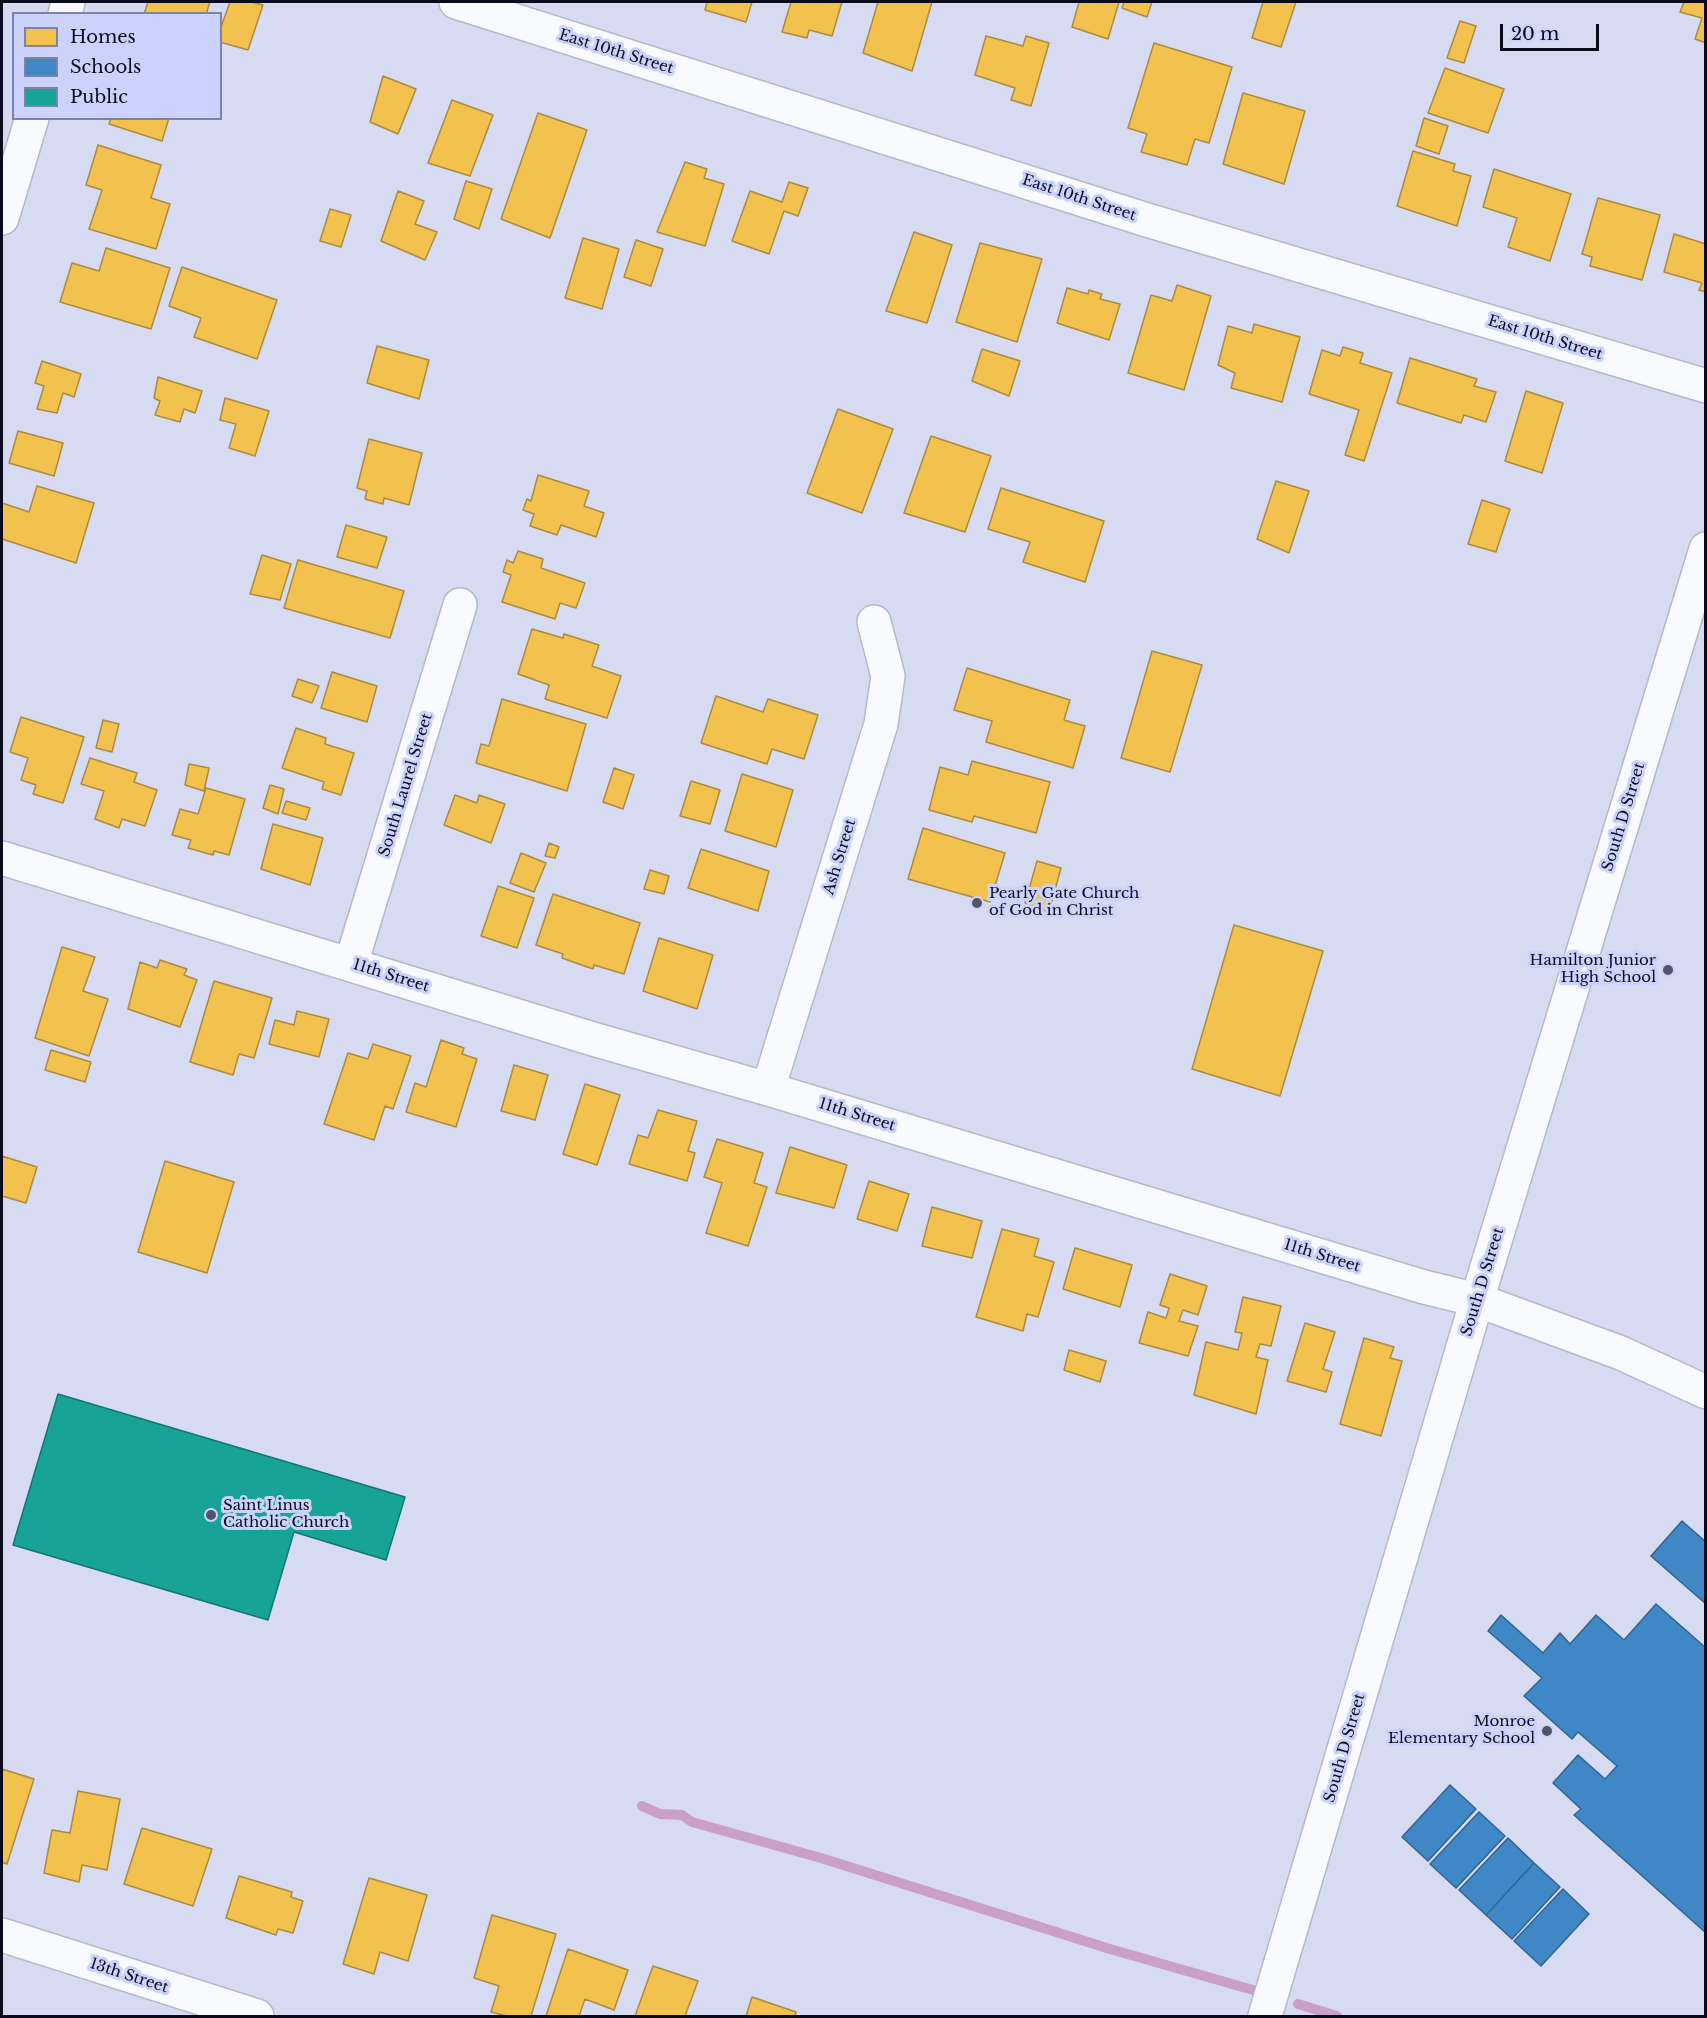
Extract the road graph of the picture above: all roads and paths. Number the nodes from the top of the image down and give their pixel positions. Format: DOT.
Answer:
graph roads {
  1 [pos="456,2"];
  2 [pos="31,120"];
  3 [pos="2,218"];
  4 [pos="1706,386"];
  5 [pos="1706,549"];
  6 [pos="460,605"];
  7 [pos="874,622"];
  8 [pos="2,858"];
  9 [pos="351,964"];
  10 [pos="768,1089"];
  11 [pos="1477,1300"];
  12 [pos="1706,1392"];
  13 [pos="2,1935"];
  14 [pos="258,2016"];
  15 [pos="1265,2016"];
  1 -- 4 [label="street, East 10th Street"];
  2 -- 3 [label="street"];
  5 -- 11 [label="street, South D Street"];
  6 -- 9 [label="street, South Laurel Street"];
  7 -- 10 [label="street, Ash Street"];
  8 -- 9 [label="street, 11th Street"];
  9 -- 10 [label="street, 11th Street"];
  10 -- 11 [label="street, 11th Street"];
  11 -- 12 [label="street, 11th Street"];
  11 -- 15 [label="street, South D Street"];
  13 -- 14 [label="street, 13th Street"];
}
